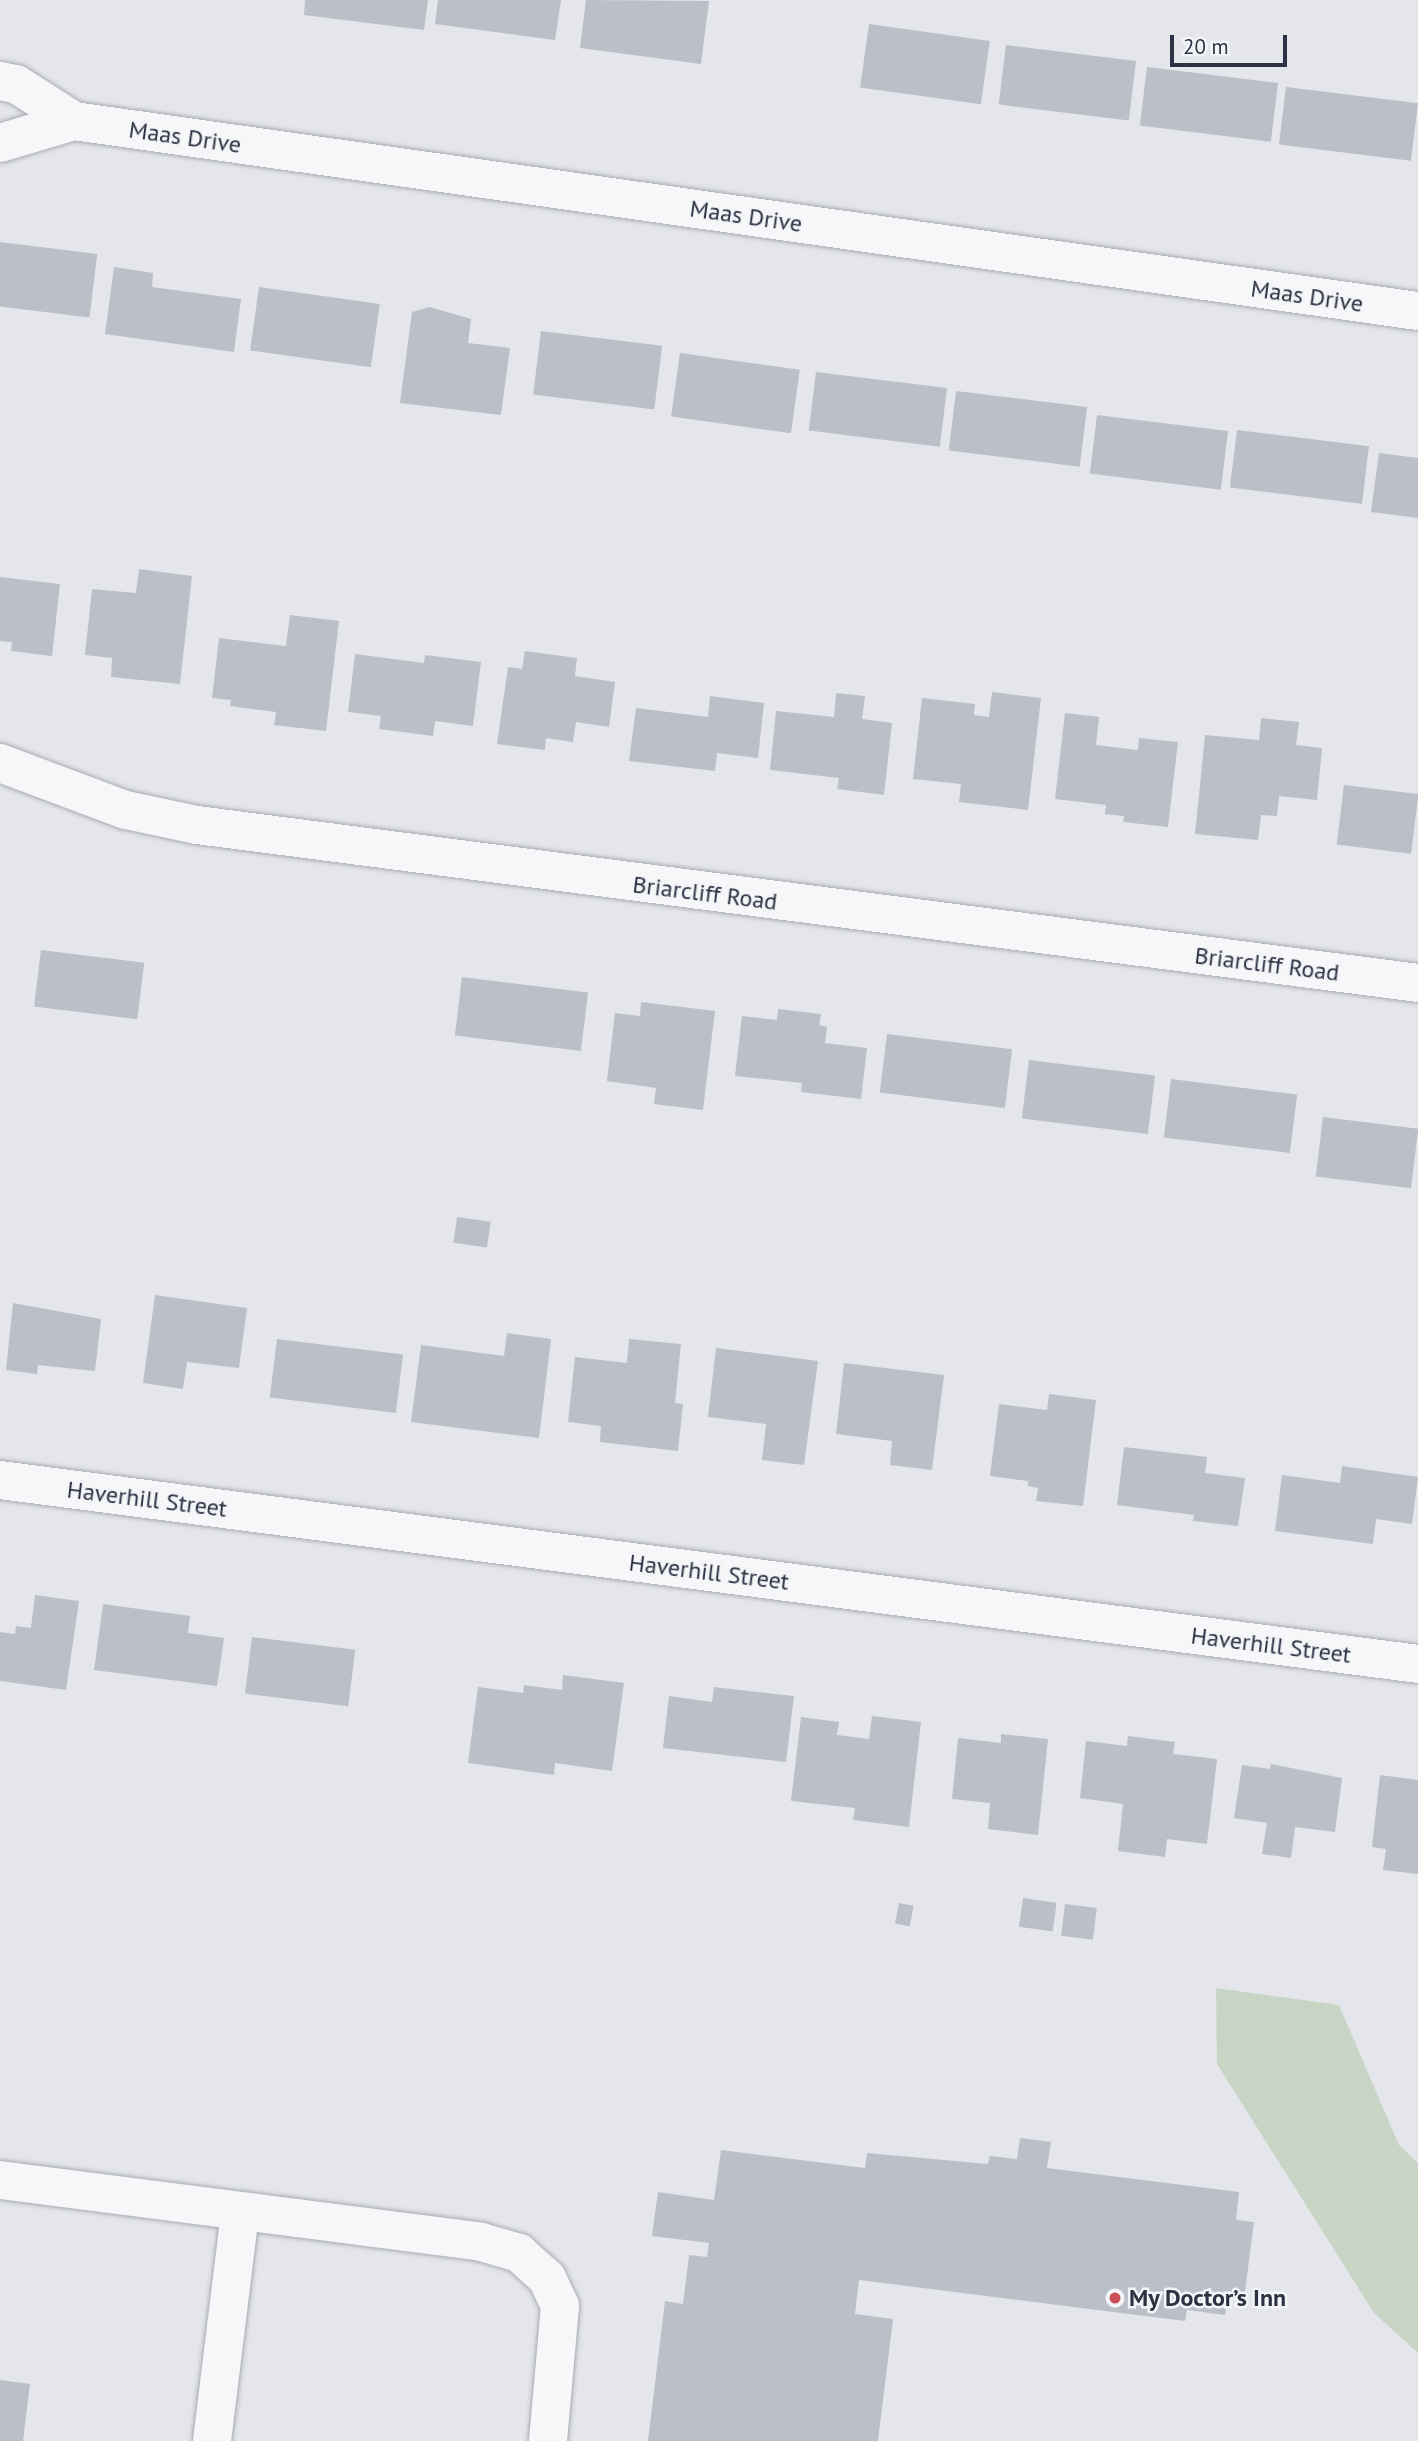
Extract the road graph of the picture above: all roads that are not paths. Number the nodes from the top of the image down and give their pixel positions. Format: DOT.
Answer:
graph roads {
  1 [pos="0,81"];
  2 [pos="74,121"];
  3 [pos="0,143"];
  4 [pos="1418,312"];
  5 [pos="0,763"];
  6 [pos="1418,983"];
  7 [pos="0,1480"];
  8 [pos="1418,1664"];
  9 [pos="0,2180"];
  10 [pos="240,2212"];
  11 [pos="212,2441"];
  12 [pos="548,2441"];
  1 -- 2 [label="street, Maas Drive"];
  2 -- 3 [label="street, Maas Drive"];
  2 -- 4 [label="street, Maas Drive"];
  5 -- 6 [label="street, Briarcliff Road"];
  7 -- 8 [label="street, Haverhill Street"];
  9 -- 10 [label="street"];
  10 -- 11 [label="street"];
  10 -- 12 [label="street"];
}
